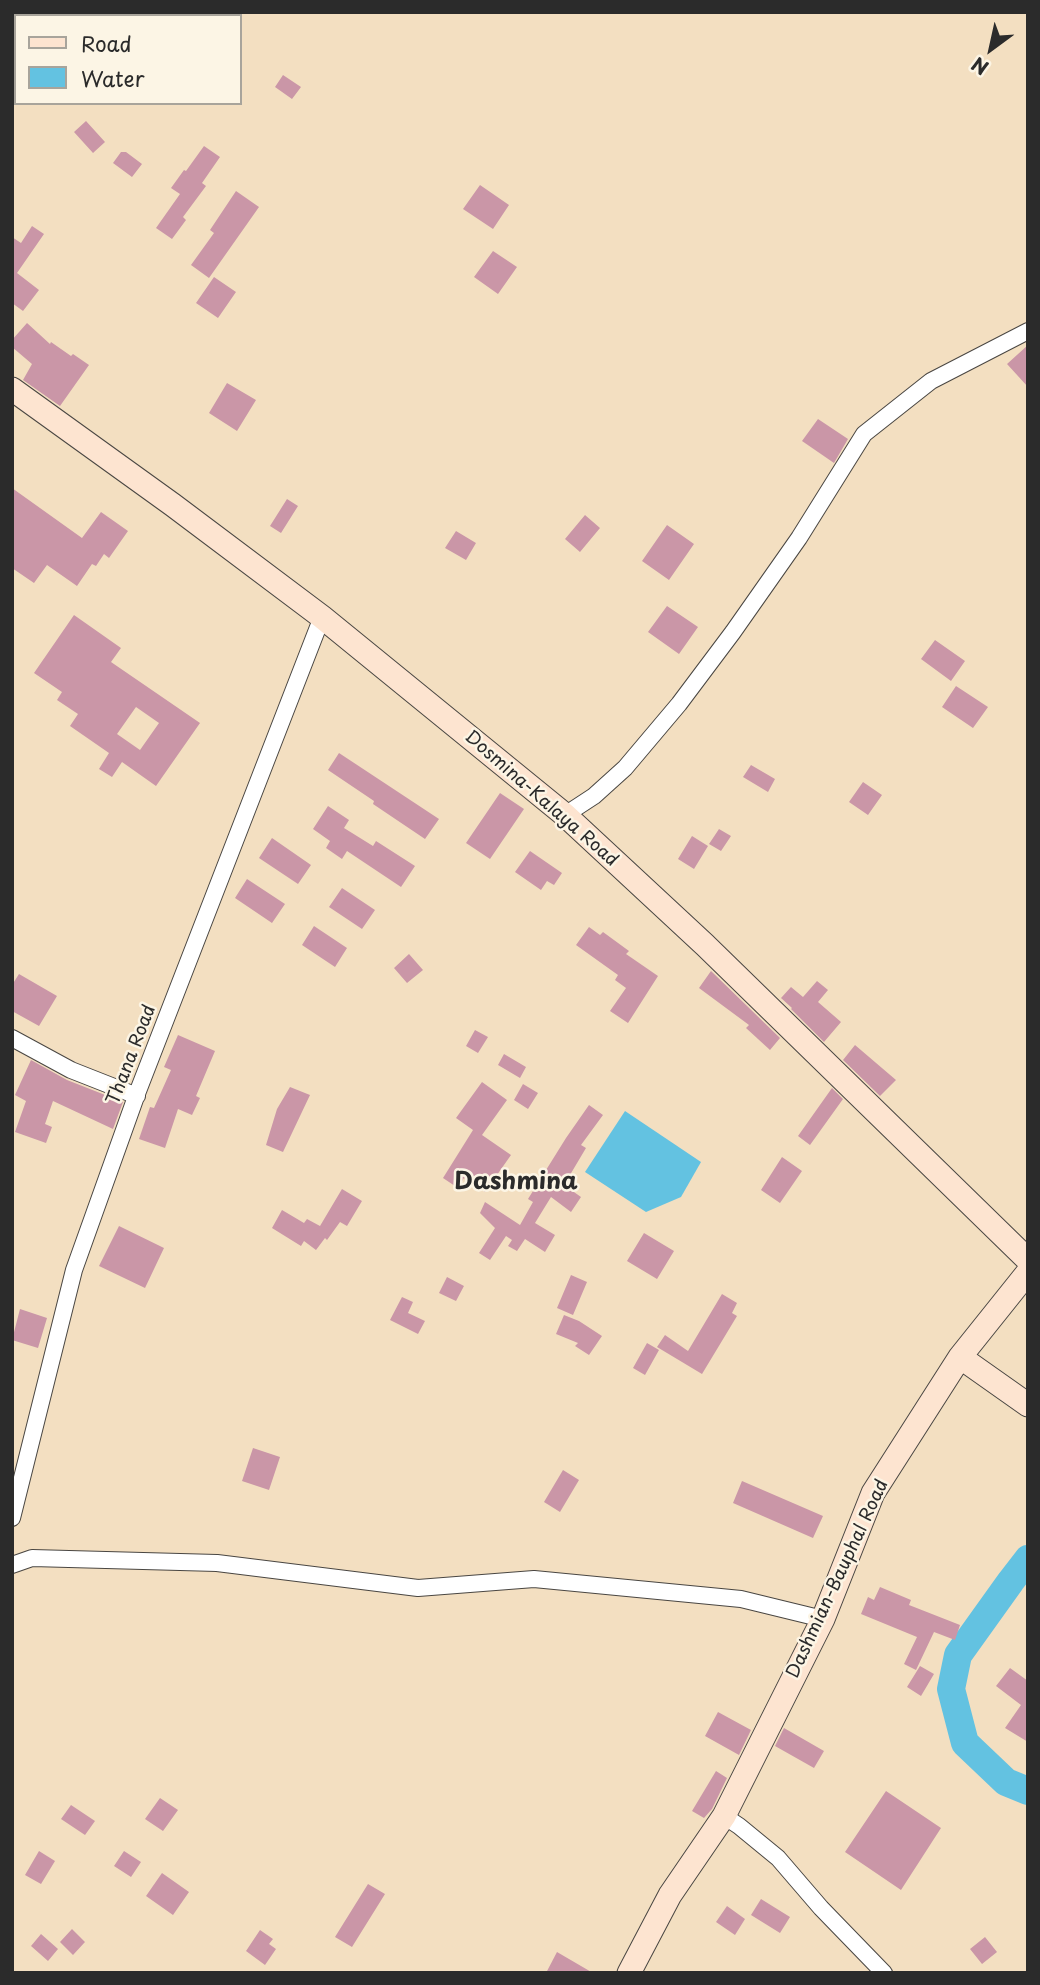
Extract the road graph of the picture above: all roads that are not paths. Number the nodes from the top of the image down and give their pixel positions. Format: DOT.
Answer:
graph roads {
  1 [pos="1028,331"];
  2 [pos="12,389"];
  3 [pos="323,617"];
  4 [pos="565,816"];
  5 [pos="12,1038"];
  6 [pos="137,1096"];
  7 [pos="1028,1260"];
  8 [pos="1028,1272"];
  9 [pos="960,1357"];
  10 [pos="1028,1405"];
  11 [pos="13,1510"];
  12 [pos="12,1564"];
  13 [pos="823,1619"];
  14 [pos="724,1816"];
  15 [pos="629,1973"];
  16 [pos="884,1973"];
  1 -- 4 [label="street"];
  2 -- 3 [label="street, Dosmina-Kalaya Road"];
  3 -- 4 [label="street, Dosmina-Kalaya Road"];
  3 -- 6 [label="street, Thana Road"];
  4 -- 7 [label="street, Dosmina-Kalaya Road"];
  5 -- 6 [label="street"];
  6 -- 11 [label="street, Thana Road"];
  8 -- 9 [label="street, Dashmian-Bauphal Road"];
  9 -- 10 [label="street"];
  9 -- 13 [label="street, Dashmian-Bauphal Road"];
  12 -- 13 [label="street"];
  13 -- 14 [label="street, Dashmian-Bauphal Road"];
  14 -- 15 [label="street, Dashmian-Bauphal Road"];
  14 -- 16 [label="street"];
}
